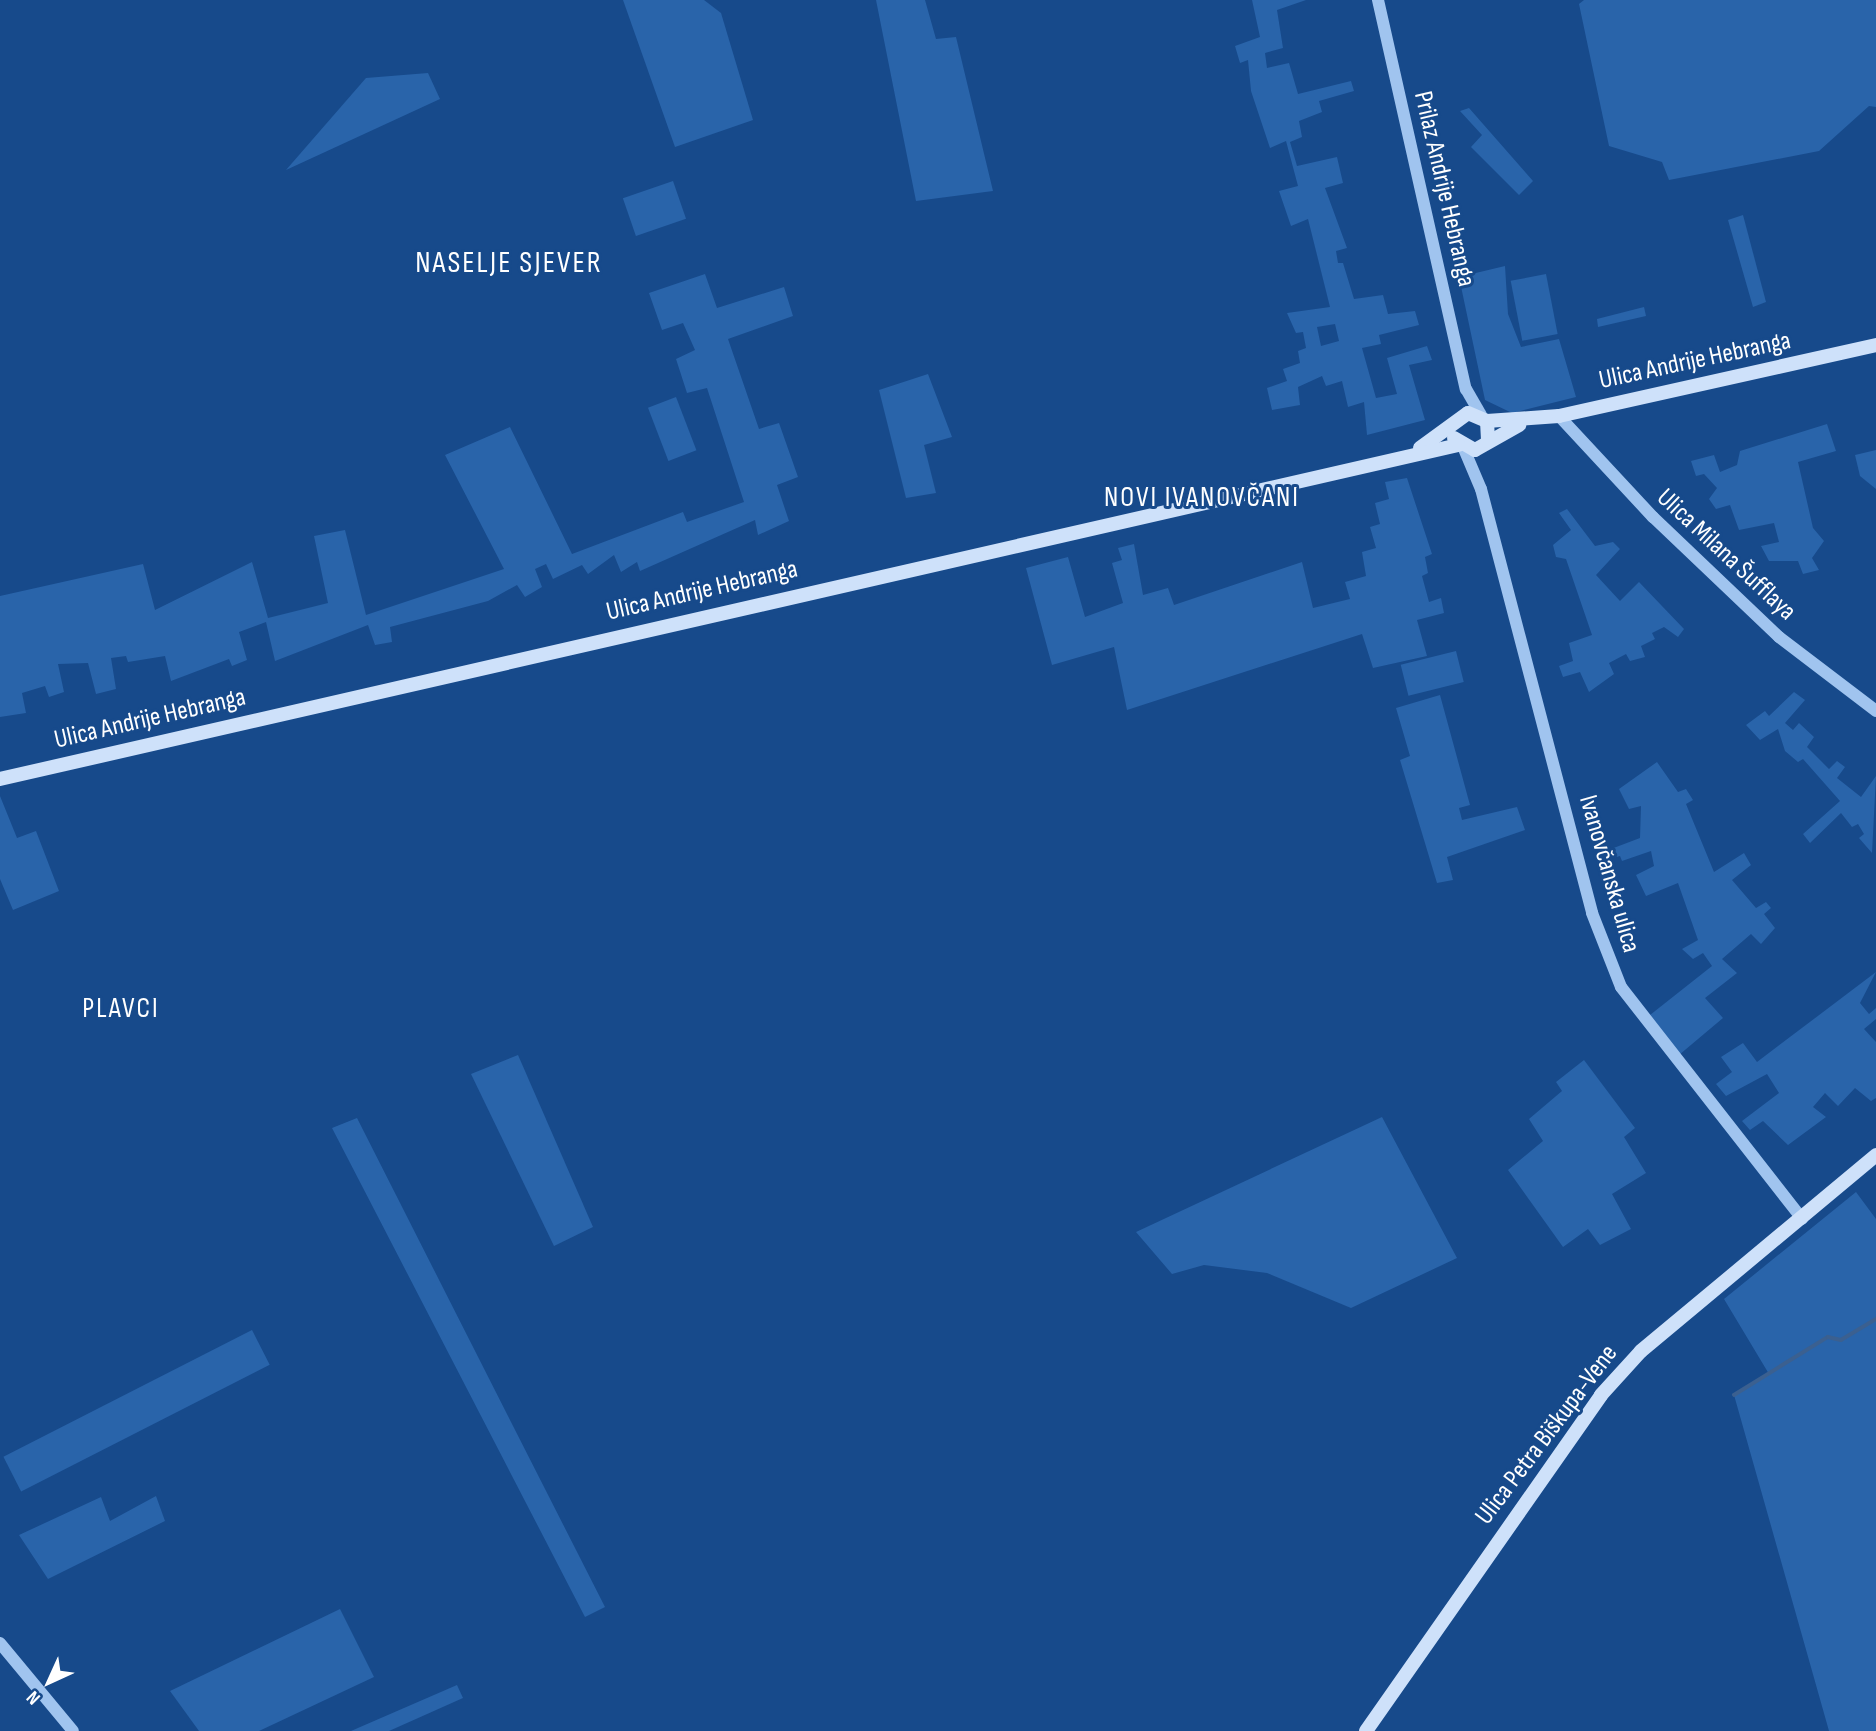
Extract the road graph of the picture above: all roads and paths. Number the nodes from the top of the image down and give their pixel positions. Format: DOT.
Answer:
graph roads {
  1 [pos="1378,0"];
  2 [pos="1876,345"];
  3 [pos="1466,389"];
  4 [pos="1559,416"];
  5 [pos="1484,418"];
  6 [pos="1456,421"];
  7 [pos="1524,423"];
  8 [pos="1484,445"];
  9 [pos="1461,447"];
  10 [pos="1415,451"];
  11 [pos="1481,489"];
  12 [pos="1876,711"];
  13 [pos="0,779"];
  14 [pos="1876,1155"];
  15 [pos="1802,1219"];
  16 [pos="0,1643"];
  17 [pos="73,1731"];
  18 [pos="1366,1731"];
  1 -- 3 [label="street, Prilaz Andrije Hebranga"];
  2 -- 4 [label="main road, Ulica Andrije Hebranga"];
  3 -- 5 [label="street, Prilaz Andrije Hebranga"];
  3 -- 6 [label="street, Prilaz Andrije Hebranga"];
  4 -- 7 [label="main road, Ulica Andrije Hebranga"];
  4 -- 12 [label="street, Ulica Milana Šufflaya"];
  5 -- 6 [label="main road, Ulica Andrije Hebranga"];
  5 -- 7 [label="main road, Ulica Andrije Hebranga"];
  5 -- 8 [label="main road"];
  6 -- 9 [label="main road"];
  6 -- 10 [label="main road, Ulica Andrije Hebranga"];
  7 -- 8 [label="main road, Ulica Andrije Hebranga"];
  8 -- 9 [label="main road, Ulica Andrije Hebranga"];
  8 -- 11 [label="street, Ivanovčanska ulica"];
  9 -- 10 [label="main road, Ulica Andrije Hebranga"];
  9 -- 11 [label="street, Ivanovčanska ulica"];
  10 -- 13 [label="main road, Ulica Andrije Hebranga"];
  11 -- 15 [label="street, Ivanovčanska ulica"];
  14 -- 15 [label="main road, Ulica Petra Biškupa-Vene"];
  15 -- 18 [label="main road, Ulica Petra Biškupa-Vene"];
  16 -- 17 [label="street"];
}
